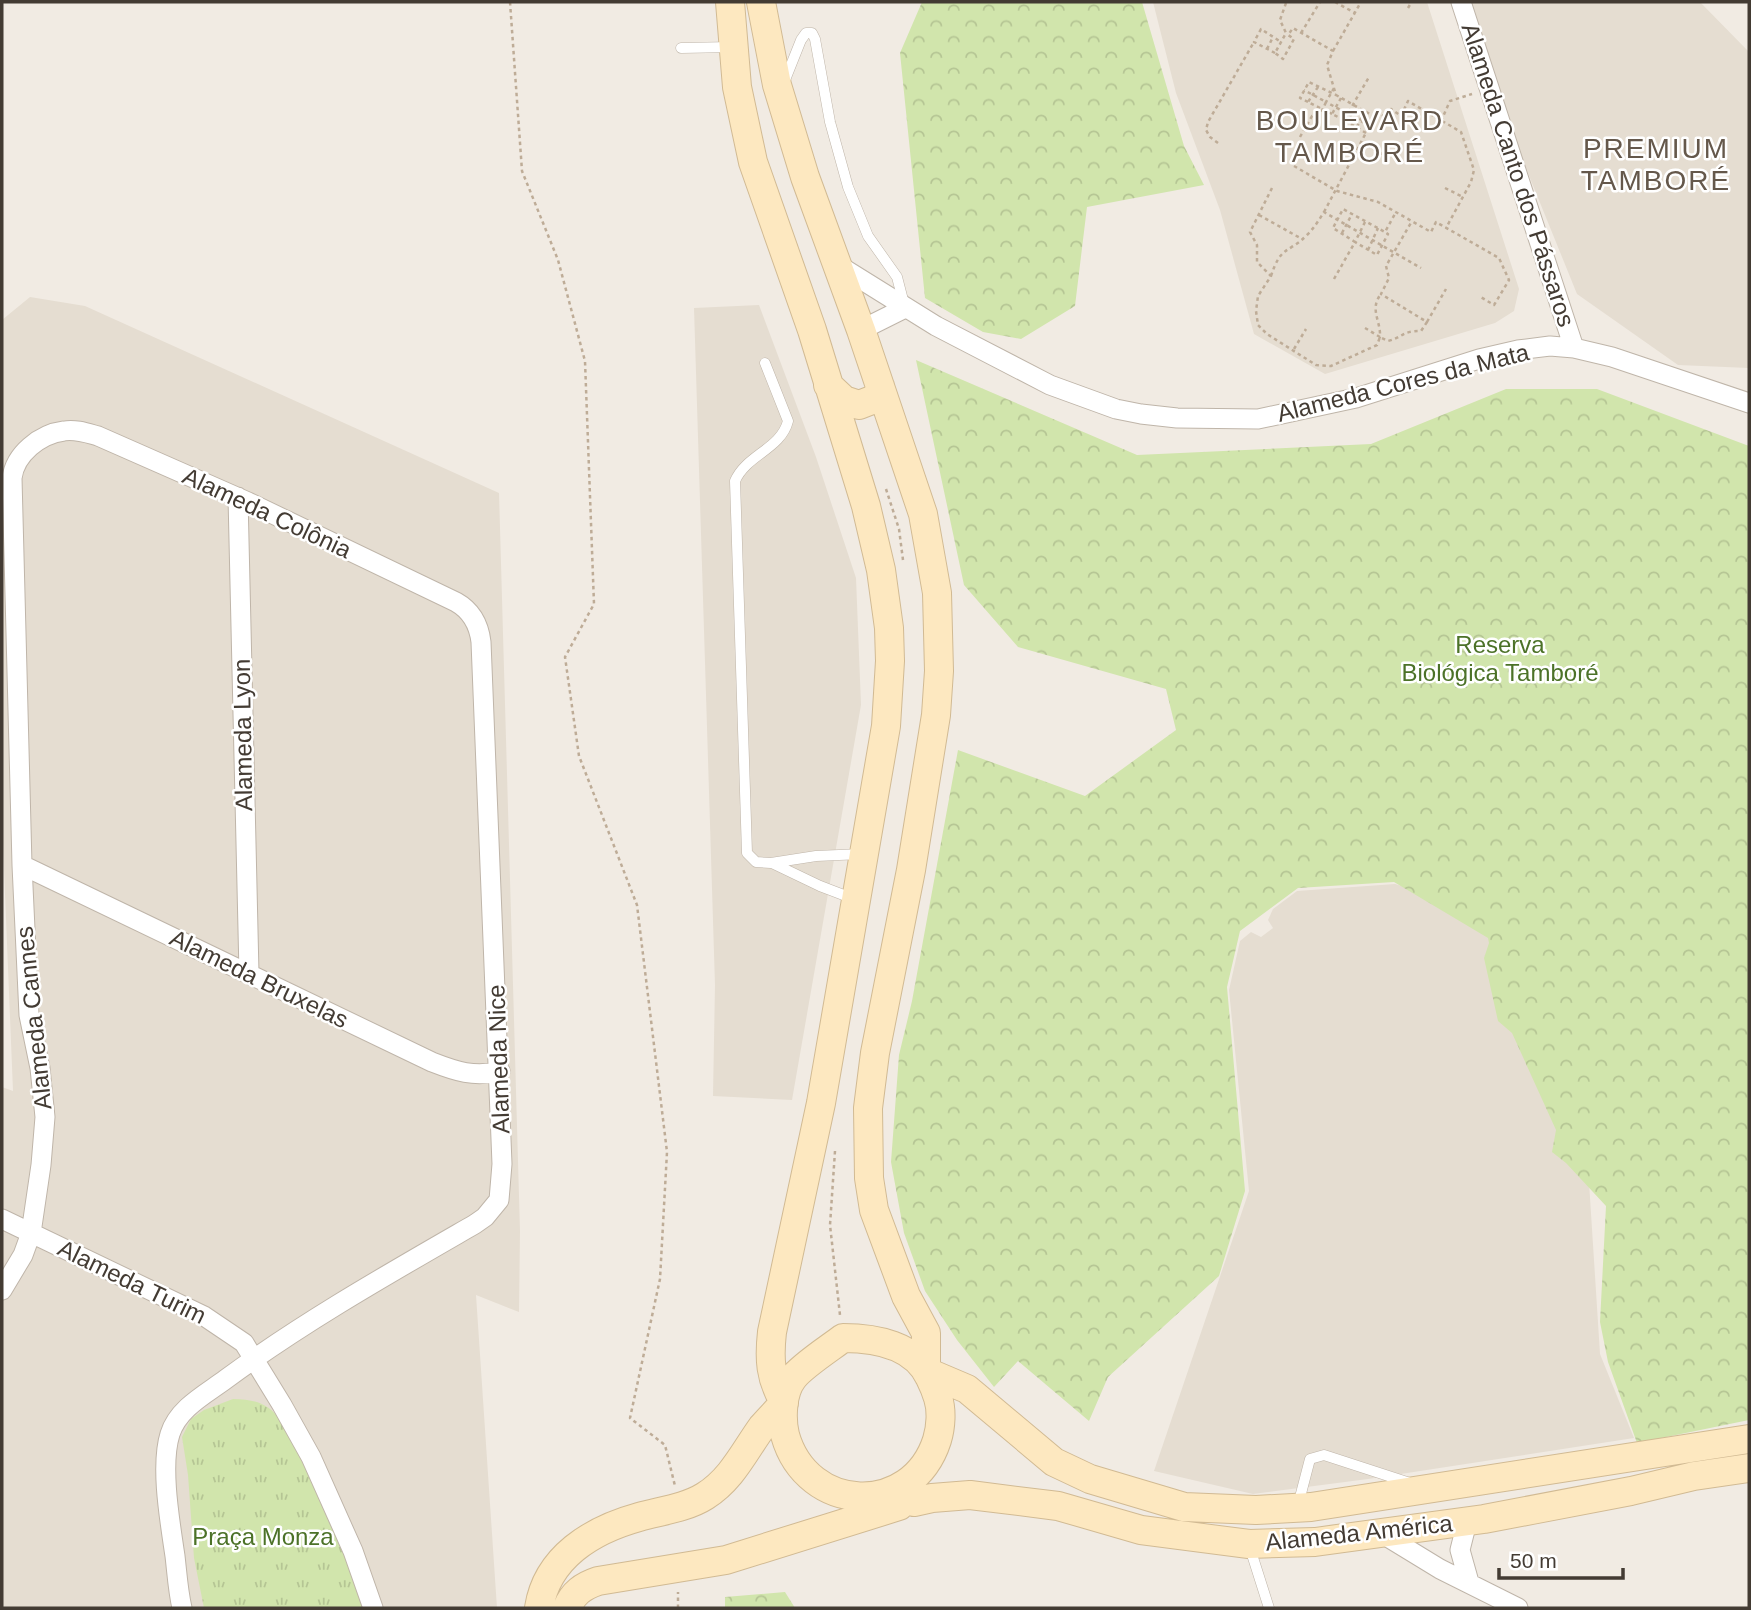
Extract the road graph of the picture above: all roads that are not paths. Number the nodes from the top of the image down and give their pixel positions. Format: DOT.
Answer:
graph roads {
  1 [pos="730,2"];
  2 [pos="761,2"];
  3 [pos="1461,2"];
  4 [pos="734,47"];
  5 [pos="681,48"];
  6 [pos="779,94"];
  7 [pos="822,222"];
  8 [pos="777,234"];
  9 [pos="838,265"];
  10 [pos="905,308"];
  11 [pos="861,330"];
  12 [pos="1574,348"];
  13 [pos="765,363"];
  14 [pos="828,385"];
  15 [pos="880,386"];
  16 [pos="1749,403"];
  17 [pos="44,438"];
  18 [pos="238,497"];
  19 [pos="478,626"];
  20 [pos="863,854"];
  21 [pos="772,863"];
  22 [pos="22,866"];
  23 [pos="855,899"];
  24 [pos="249,974"];
  25 [pos="500,1071"];
  26 [pos="2,1219"];
  27 [pos="31,1233"];
  28 [pos="2,1290"];
  29 [pos="926,1333"];
  30 [pos="254,1357"];
  31 [pos="771,1370"];
  32 [pos="927,1372"];
  33 [pos="967,1389"];
  34 [pos="784,1403"];
  35 [pos="763,1427"];
  36 [pos="1749,1439"];
  37 [pos="1624,1459"];
  38 [pos="1749,1468"];
  39 [pos="1525,1474"];
  40 [pos="1427,1488"];
  41 [pos="1631,1491"];
  42 [pos="896,1496"];
  43 [pos="1298,1508"];
  44 [pos="1528,1509"];
  45 [pos="1467,1522"];
  46 [pos="1381,1533"];
  47 [pos="1249,1545"];
  48 [pos="1469,1582"];
  49 [pos="182,1608"];
  50 [pos="373,1608"];
  51 [pos="539,1608"];
  52 [pos="567,1608"];
  53 [pos="1269,1608"];
  54 [pos="1518,1608"];
  1 -- 4 [label="main road"];
  2 -- 6 [label="main road, Alameda América"];
  3 -- 12 [label="street, Alameda Canto dos Pássaros"];
  4 -- 5 [label="lane"];
  4 -- 8 [label="main road"];
  6 -- 7 [label="main road, Alameda América"];
  6 -- 10 [label="lane"];
  7 -- 8 [label="main road"];
  7 -- 9 [label="main road, Alameda América"];
  8 -- 14 [label="main road"];
  9 -- 10 [label="street, Alameda Cores da Mata"];
  9 -- 11 [label="main road, Alameda América"];
  10 -- 11 [label="street"];
  10 -- 12 [label="street, Alameda Cores da Mata"];
  11 -- 15 [label="main road, Alameda América"];
  12 -- 16 [label="street, Alameda Cores da Mata"];
  13 -- 21 [label="lane"];
  14 -- 15 [label="main road"];
  14 -- 20 [label="main road"];
  15 -- 29 [label="main road, Alameda América"];
  17 -- 18 [label="street, Alameda Colônia"];
  17 -- 22 [label="street, Alameda Cannes"];
  18 -- 19 [label="street, Alameda Colônia"];
  18 -- 24 [label="street, Alameda Lyon"];
  19 -- 25 [label="street, Alameda Nice"];
  20 -- 21 [label="lane"];
  20 -- 23 [label="main road"];
  21 -- 23 [label="lane"];
  22 -- 24 [label="street, Alameda Bruxelas"];
  22 -- 27 [label="street, Alameda Cannes"];
  23 -- 31 [label="main road"];
  24 -- 25 [label="street, Alameda Bruxelas"];
  25 -- 30 [label="street, Alameda Nice"];
  26 -- 27 [label="street, Alameda Turim"];
  27 -- 28 [label="street, Alameda Cannes"];
  27 -- 30 [label="street, Alameda Turim"];
  29 -- 32 [label="main road"];
  29 -- 33 [label="main road, Alameda América"];
  30 -- 49 [label="street"];
  30 -- 50 [label="street"];
  31 -- 34 [label="main road"];
  31 -- 35 [label="main road"];
  32 -- 33 [label="main road, Alameda América"];
  32 -- 34 [label="main road"];
  32 -- 42 [label="main road"];
  33 -- 43 [label="main road, Alameda América"];
  34 -- 35 [label="main road"];
  34 -- 42 [label="main road"];
  35 -- 51 [label="main road"];
  36 -- 37 [label="main road, Alameda América"];
  37 -- 39 [label="main road, Alameda América"];
  37 -- 41 [label="main road"];
  38 -- 41 [label="main road, Alameda América"];
  39 -- 40 [label="main road, Alameda América"];
  39 -- 44 [label="main road"];
  40 -- 43 [label="main road, Alameda América"];
  40 -- 43 [label="lane"];
  41 -- 44 [label="main road, Alameda América"];
  42 -- 47 [label="main road, Alameda América"];
  42 -- 52 [label="main road"];
  44 -- 45 [label="main road, Alameda América"];
  45 -- 46 [label="main road, Alameda América"];
  45 -- 48 [label="street"];
  46 -- 47 [label="main road, Alameda América"];
  46 -- 48 [label="street"];
  47 -- 53 [label="lane"];
  48 -- 54 [label="street"];
}
